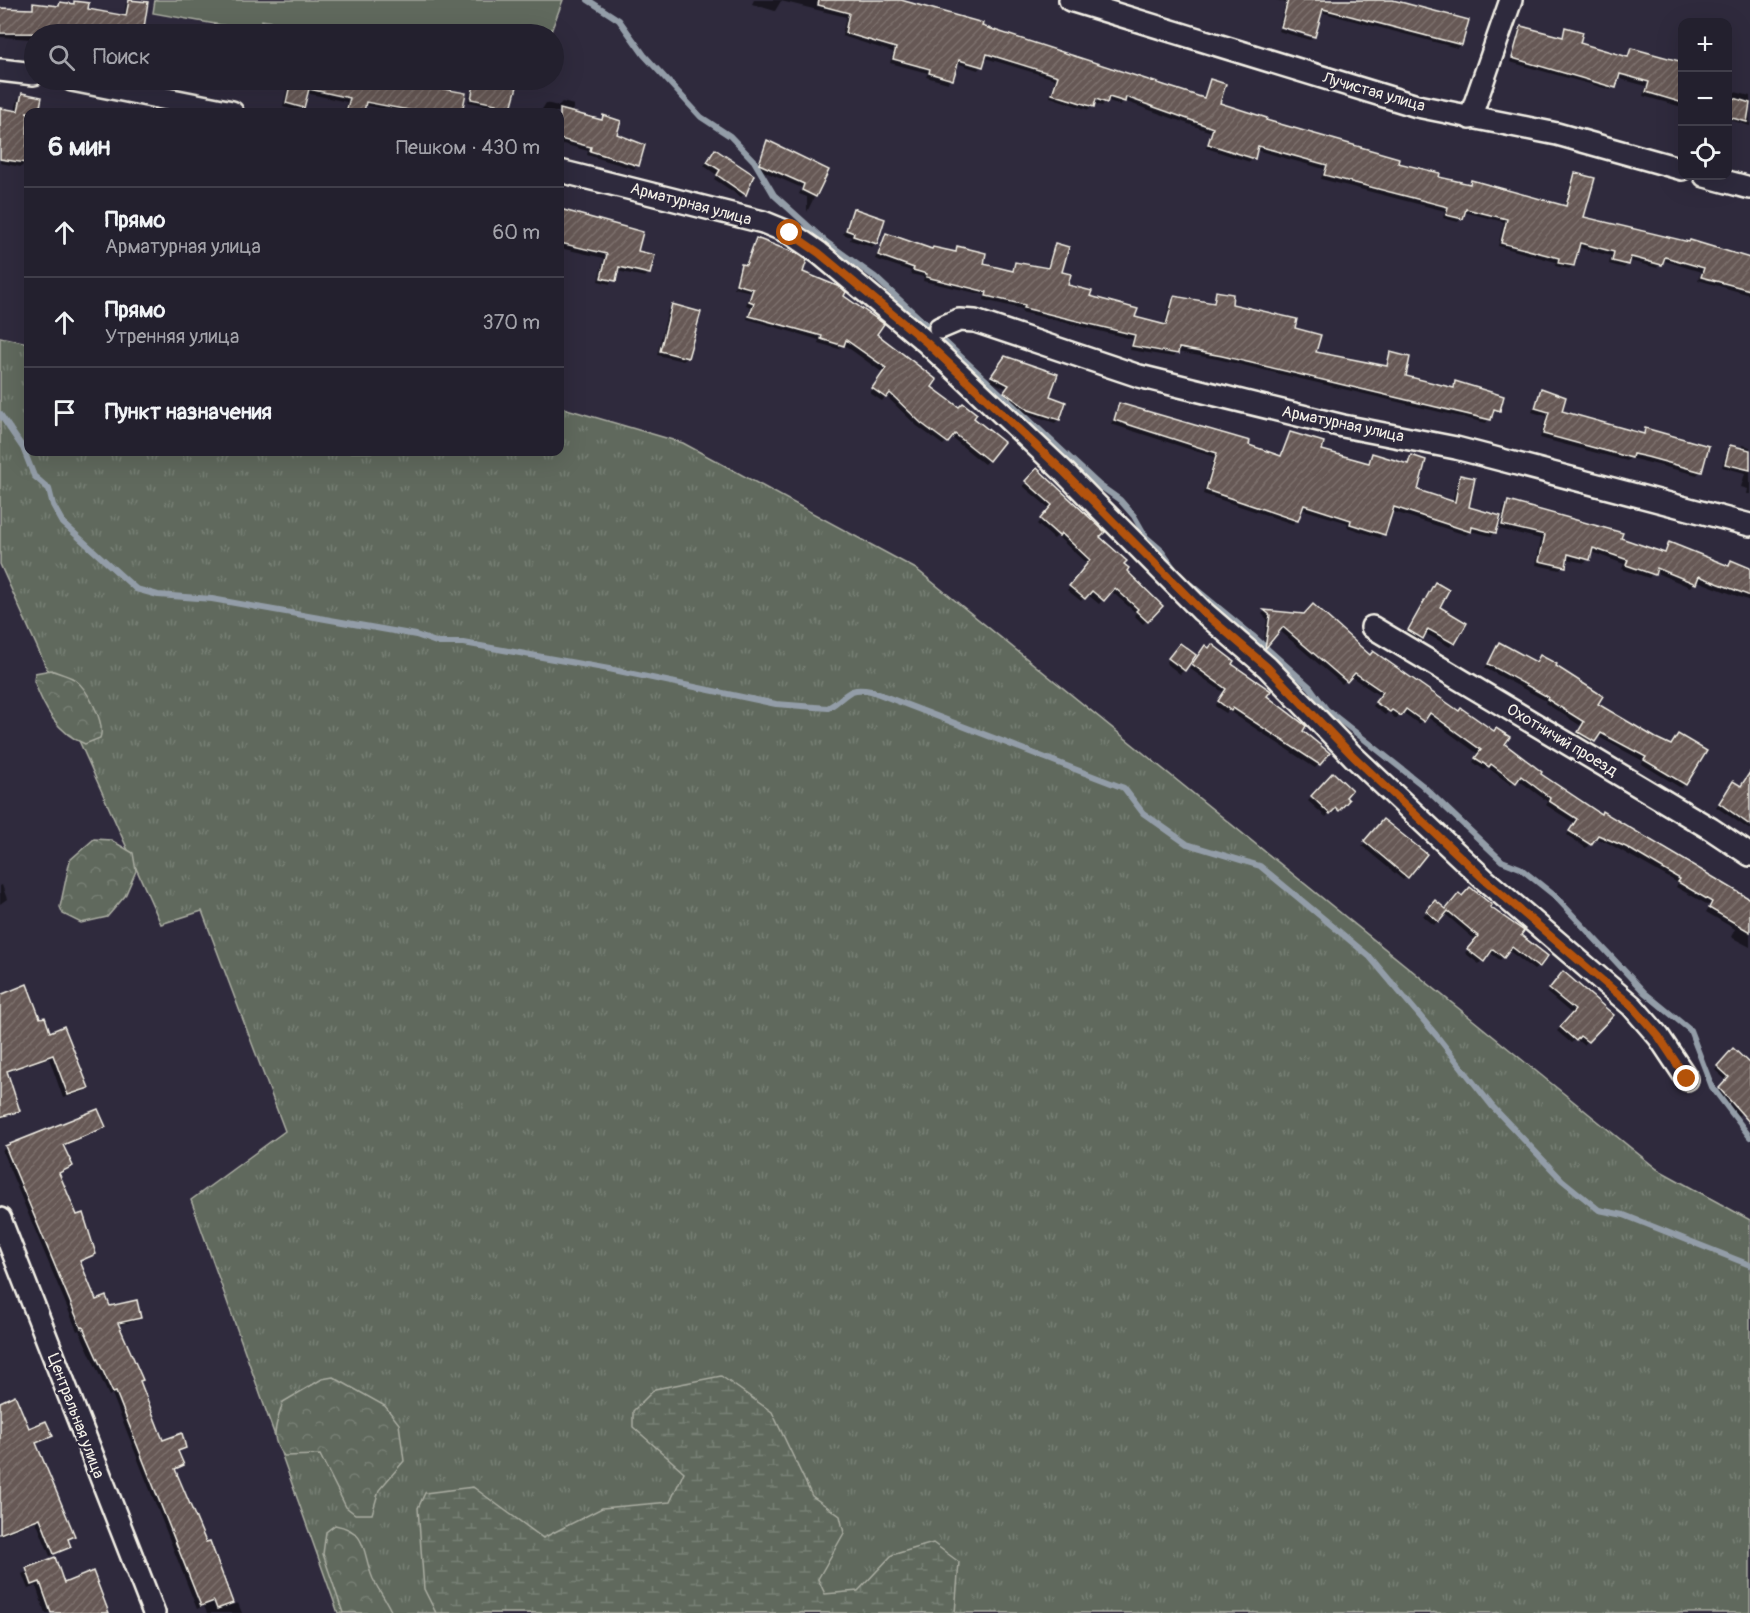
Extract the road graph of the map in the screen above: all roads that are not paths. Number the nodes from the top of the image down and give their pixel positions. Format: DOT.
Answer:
graph roads {
  1 [pos="1070,0"];
  2 [pos="1511,0"];
  3 [pos="0,70"];
  4 [pos="24,73"];
  5 [pos="122,90"];
  6 [pos="212,108"];
  7 [pos="1470,118"];
  8 [pos="1678,168"];
  9 [pos="564,172"];
  10 [pos="1720,180"];
  11 [pos="1750,188"];
  12 [pos="933,337"];
  13 [pos="1750,525"];
  14 [pos="1372,627"];
  15 [pos="1750,855"];
  16 [pos="1687,1079"];
  17 [pos="0,1218"];
  18 [pos="154,1613"];
  1 -- 7 [label="street, Лучистая улица"];
  2 -- 7 [label="street"];
  3 -- 4 [label="street"];
  5 -- 6 [label="street"];
  7 -- 8 [label="street, Лучистая улица"];
  9 -- 12 [label="street, Арматурная улица"];
  10 -- 11 [label="street"];
  12 -- 13 [label="street, Арматурная улица"];
  12 -- 16 [label="street"];
  14 -- 15 [label="street, Охотничий проезд"];
  17 -- 18 [label="street, Центральная улица"];
}
